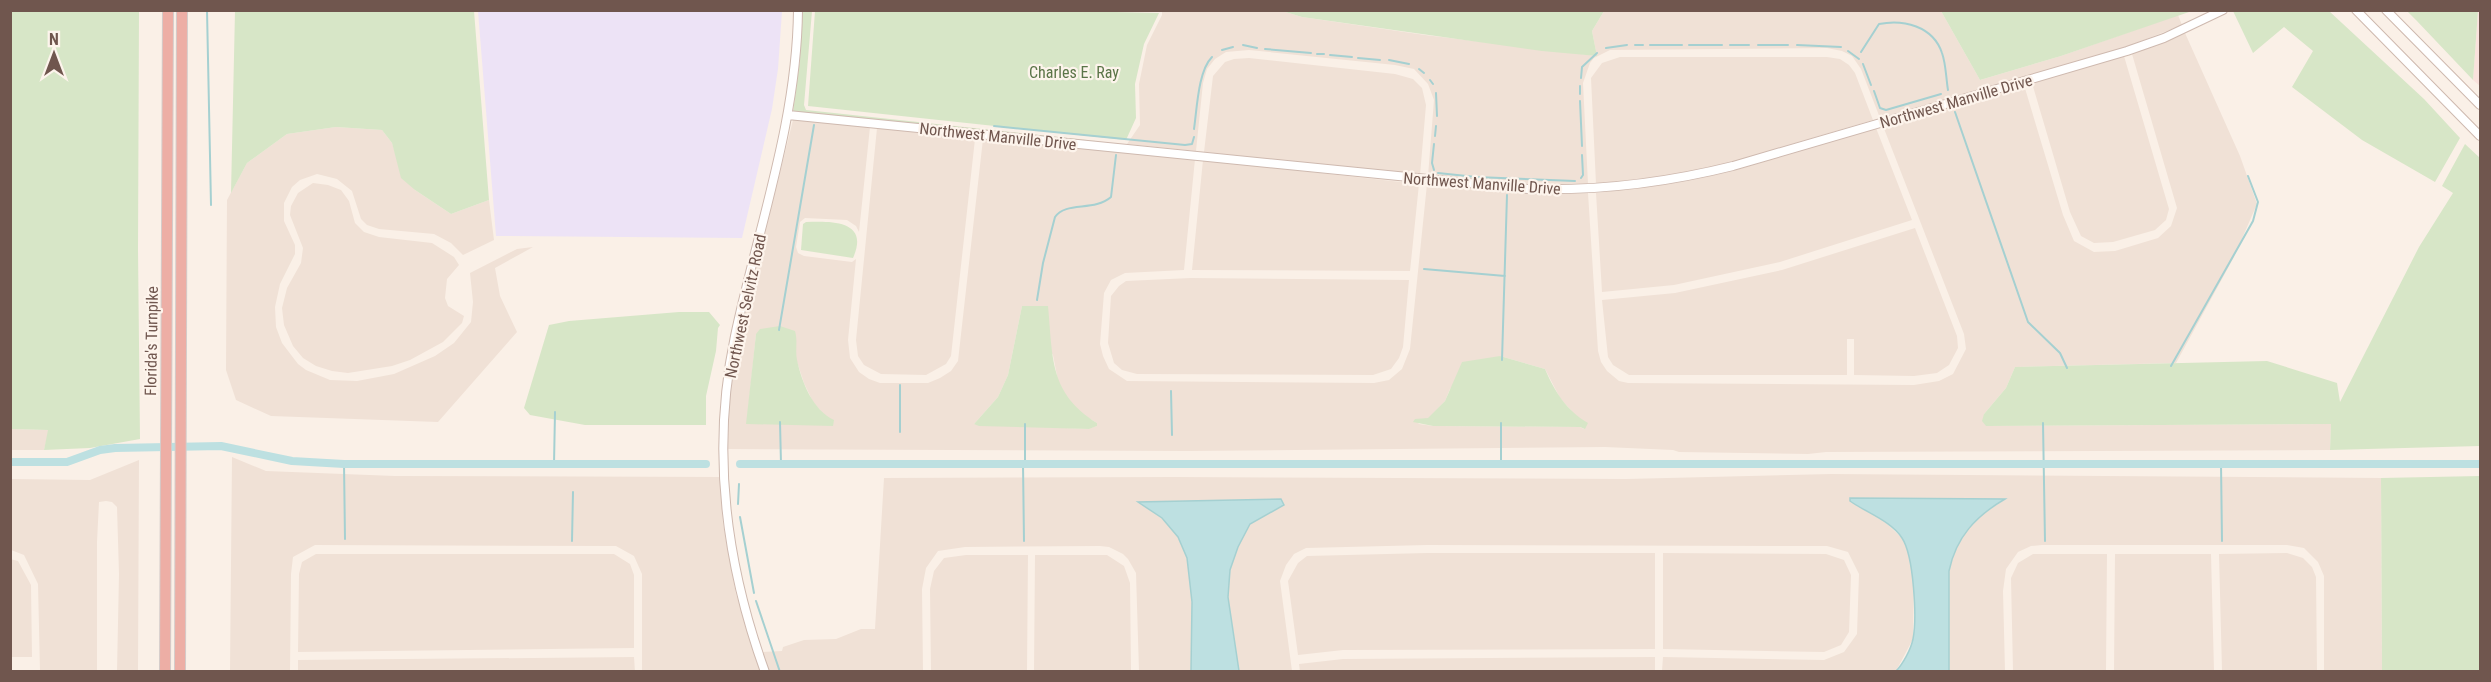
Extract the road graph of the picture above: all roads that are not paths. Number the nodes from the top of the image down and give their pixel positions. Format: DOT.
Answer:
graph roads {
  1 [pos="168,10"];
  2 [pos="182,10"];
  3 [pos="798,10"];
  4 [pos="2223,10"];
  5 [pos="2356,10"];
  6 [pos="2386,10"];
  7 [pos="2481,105"];
  8 [pos="788,116"];
  9 [pos="2481,136"];
  10 [pos="165,672"];
  11 [pos="180,672"];
  12 [pos="765,672"];
  1 -- 10 [label="highway, Florida's Turnpike"];
  2 -- 11 [label="highway, Florida's Turnpike"];
  3 -- 8 [label="street, Northwest Selvitz Road"];
  4 -- 8 [label="street, Northwest Manville Drive"];
  5 -- 9 [label="street"];
  6 -- 7 [label="street"];
  8 -- 12 [label="street, Northwest Selvitz Road"];
}
